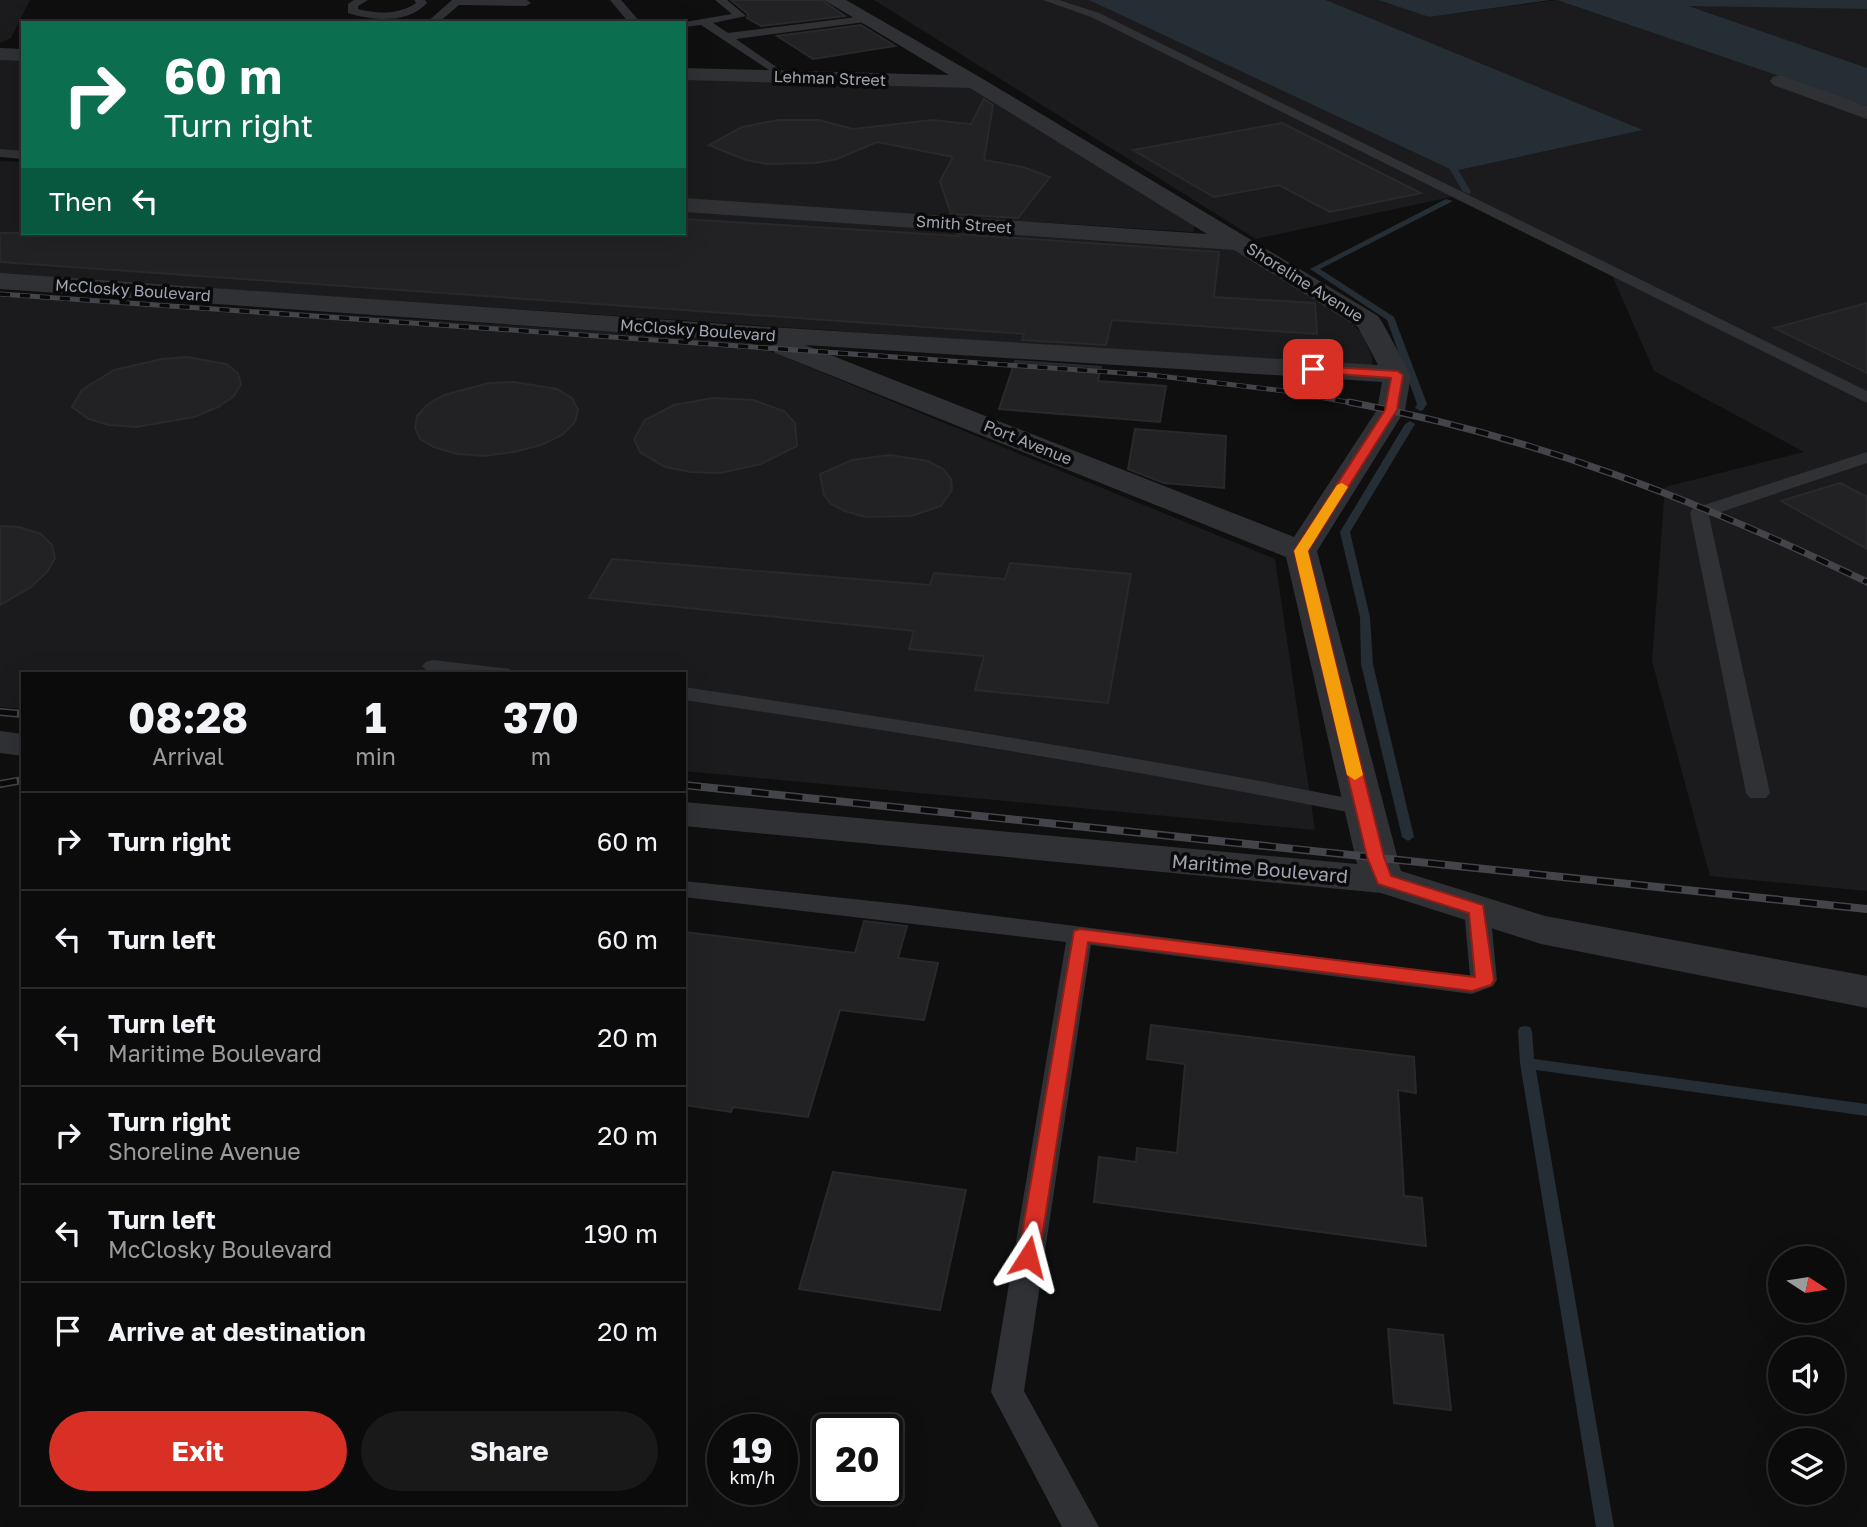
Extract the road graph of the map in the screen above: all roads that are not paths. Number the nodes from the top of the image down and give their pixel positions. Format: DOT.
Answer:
graph roads {
  1 [pos="363,0"];
  2 [pos="419,0"];
  3 [pos="615,0"];
  4 [pos="720,0"];
  5 [pos="832,0"];
  6 [pos="1048,0"];
  7 [pos="526,3"];
  8 [pos="391,19"];
  9 [pos="865,19"];
  10 [pos="433,21"];
  11 [pos="634,21"];
  12 [pos="703,21"];
  13 [pos="686,24"];
  14 [pos="726,37"];
  15 [pos="0,54"];
  16 [pos="21,55"];
  17 [pos="686,74"];
  18 [pos="784,77"];
  19 [pos="1780,81"];
  20 [pos="976,83"];
  21 [pos="1867,113"];
  22 [pos="0,153"];
  23 [pos="21,155"];
  24 [pos="686,205"];
  25 [pos="1243,243"];
  26 [pos="0,281"];
  27 [pos="754,334"];
  28 [pos="1397,375"];
  29 [pos="1867,398"];
  30 [pos="1867,457"];
  31 [pos="1301,551"];
  32 [pos="433,666"];
  33 [pos="485,672"];
  34 [pos="686,693"];
  35 [pos="0,742"];
  36 [pos="21,744"];
  37 [pos="1758,793"];
  38 [pos="1363,808"];
  39 [pos="686,814"];
  40 [pos="1384,880"];
  41 [pos="686,889"];
  42 [pos="1477,909"];
  43 [pos="1080,935"];
  44 [pos="1867,992"];
  45 [pos="1081,1527"];
  1 -- 8 [label="lane"];
  2 -- 8 [label="lane"];
  3 -- 11 [label="lane"];
  4 -- 12 [label="lane"];
  5 -- 9 [label="street, Shoreline Avenue"];
  6 -- 29 [label="lane"];
  7 -- 10 [label="lane"];
  9 -- 14 [label="lane"];
  9 -- 20 [label="street, Shoreline Avenue"];
  12 -- 13 [label="lane"];
  12 -- 14 [label="lane"];
  14 -- 18 [label="lane"];
  15 -- 16 [label="street"];
  17 -- 18 [label="street, Lehman Street"];
  18 -- 20 [label="street, Lehman Street"];
  19 -- 21 [label="street"];
  20 -- 25 [label="street, Shoreline Avenue"];
  22 -- 23 [label="lane"];
  24 -- 25 [label="street, Smith Street"];
  25 -- 28 [label="street, Shoreline Avenue"];
  26 -- 27 [label="street, McClosky Boulevard"];
  27 -- 28 [label="street, McClosky Boulevard"];
  27 -- 31 [label="street, Port Avenue"];
  28 -- 31 [label="street"];
  30 -- 37 [label="lane"];
  31 -- 38 [label="street"];
  32 -- 33 [label="lane"];
  34 -- 38 [label="lane"];
  35 -- 36 [label="street"];
  38 -- 40 [label="street"];
  39 -- 40 [label="street, Maritime Boulevard"];
  40 -- 42 [label="street, Maritime Boulevard"];
  41 -- 43 [label="lane"];
  42 -- 43 [label="lane"];
  42 -- 44 [label="street, Maritime Boulevard"];
  43 -- 45 [label="lane"];
}
